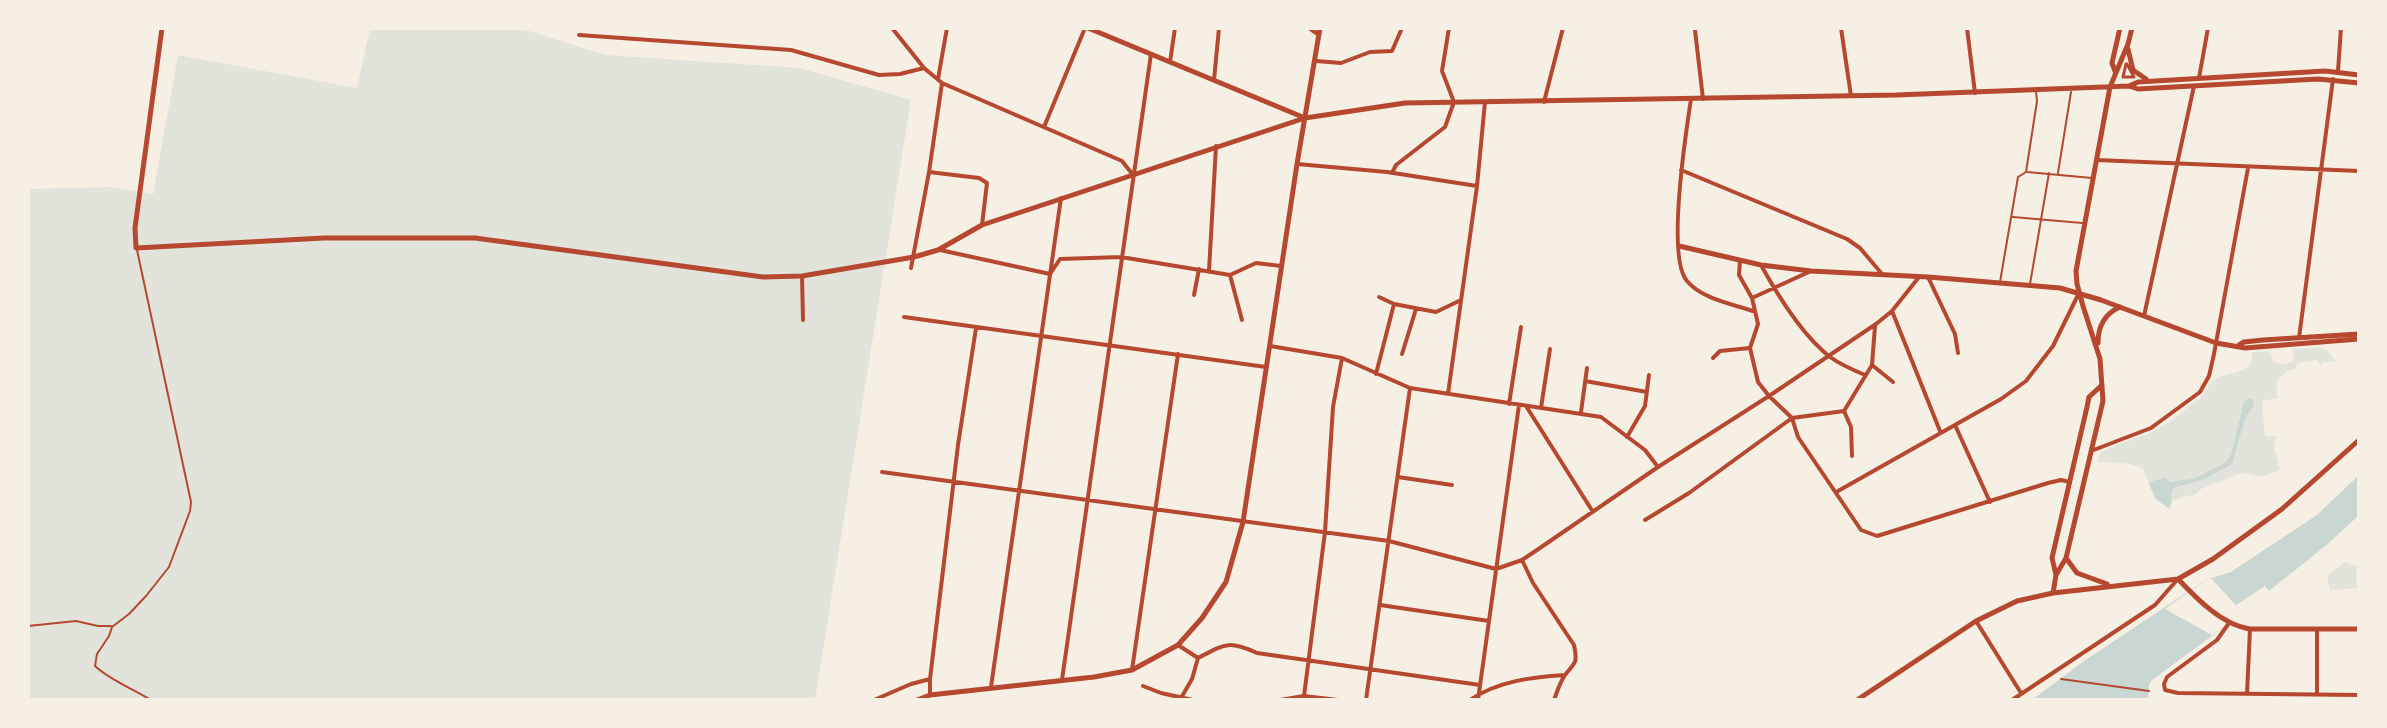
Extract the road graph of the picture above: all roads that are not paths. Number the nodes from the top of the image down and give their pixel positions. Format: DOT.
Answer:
graph roads {
  1 [pos="162,28"];
  2 [pos="892,28"];
  3 [pos="947,28"];
  4 [pos="1086,28"];
  5 [pos="1175,28"];
  6 [pos="1219,28"];
  7 [pos="1309,28"];
  8 [pos="1402,28"];
  9 [pos="1449,28"];
  10 [pos="1563,28"];
  11 [pos="1695,28"];
  12 [pos="1705,28"];
  13 [pos="1841,28"];
  14 [pos="1967,28"];
  15 [pos="2120,28"];
  16 [pos="2132,28"];
  17 [pos="2208,28"];
  18 [pos="2341,28"];
  19 [pos="1320,32"];
  20 [pos="579,35"];
  21 [pos="2128,44"];
  22 [pos="1151,54"];
  23 [pos="1316,61"];
  24 [pos="1170,62"];
  25 [pos="924,68"];
  26 [pos="2115,71"];
  27 [pos="2338,71"];
  28 [pos="2359,75"];
  29 [pos="2199,78"];
  30 [pos="2333,79"];
  31 [pos="1214,80"];
  32 [pos="940,81"];
  33 [pos="2151,81"];
  34 [pos="2359,83"];
  35 [pos="2129,86"];
  36 [pos="2194,86"];
  37 [pos="2110,87"];
  38 [pos="2071,89"];
  39 [pos="2036,91"];
  40 [pos="1975,93"];
  41 [pos="1851,96"];
  42 [pos="1691,99"];
  43 [pos="1703,99"];
  44 [pos="1454,102"];
  45 [pos="1485,102"];
  46 [pos="1544,102"];
  47 [pos="1305,118"];
  48 [pos="1044,127"];
  49 [pos="1216,146"];
  50 [pos="2096,160"];
  51 [pos="1297,164"];
  52 [pos="2176,165"];
  53 [pos="2248,168"];
  54 [pos="1681,170"];
  55 [pos="2322,171"];
  56 [pos="2359,171"];
  57 [pos="929,172"];
  58 [pos="2026,172"];
  59 [pos="1392,173"];
  60 [pos="2049,173"];
  61 [pos="2058,173"];
  62 [pos="1133,175"];
  63 [pos="2093,178"];
  64 [pos="1477,186"];
  65 [pos="1061,198"];
  66 [pos="2012,217"];
  67 [pos="2041,219"];
  68 [pos="2085,224"];
  69 [pos="982,225"];
  70 [pos="1679,246"];
  71 [pos="136,248"];
  72 [pos="938,250"];
  73 [pos="914,257"];
  74 [pos="1121,257"];
  75 [pos="1740,260"];
  76 [pos="1761,265"];
  77 [pos="1281,266"];
  78 [pos="911,268"];
  79 [pos="1199,269"];
  80 [pos="1209,271"];
  81 [pos="1811,271"];
  82 [pos="1050,274"];
  83 [pos="1230,275"];
  84 [pos="1882,275"];
  85 [pos="802,276"];
  86 [pos="1919,277"];
  87 [pos="1928,277"];
  88 [pos="2000,283"];
  89 [pos="2030,286"];
  90 [pos="1773,287"];
  91 [pos="2079,293"];
  92 [pos="1194,295"];
  93 [pos="1379,297"];
  94 [pos="1752,298"];
  95 [pos="1459,301"];
  96 [pos="1394,304"];
  97 [pos="2120,307"];
  98 [pos="1416,309"];
  99 [pos="1753,311"];
  100 [pos="1892,311"];
  101 [pos="2144,316"];
  102 [pos="904,317"];
  103 [pos="803,320"];
  104 [pos="1242,320"];
  105 [pos="1876,324"];
  106 [pos="1521,327"];
  107 [pos="976,328"];
  108 [pos="1041,335"];
  109 [pos="2359,336"];
  110 [pos="2299,338"];
  111 [pos="2216,343"];
  112 [pos="1109,344"];
  113 [pos="1270,346"];
  114 [pos="2238,346"];
  115 [pos="1750,348"];
  116 [pos="1550,349"];
  117 [pos="2098,352"];
  118 [pos="1958,353"];
  119 [pos="1178,354"];
  120 [pos="1402,354"];
  121 [pos="1827,355"];
  122 [pos="1342,358"];
  123 [pos="1713,358"];
  124 [pos="1872,365"];
  125 [pos="1266,367"];
  126 [pos="1587,368"];
  127 [pos="1376,374"];
  128 [pos="1649,375"];
  129 [pos="1865,375"];
  130 [pos="1585,381"];
  131 [pos="1893,382"];
  132 [pos="2102,385"];
  133 [pos="1410,388"];
  134 [pos="1647,392"];
  135 [pos="1448,394"];
  136 [pos="1769,396"];
  137 [pos="1509,404"];
  138 [pos="1519,405"];
  139 [pos="1526,406"];
  140 [pos="1541,408"];
  141 [pos="1844,411"];
  142 [pos="1581,412"];
  143 [pos="1792,418"];
  144 [pos="1954,424"];
  145 [pos="1940,431"];
  146 [pos="1627,437"];
  147 [pos="2359,440"];
  148 [pos="2091,451"];
  149 [pos="1852,456"];
  150 [pos="1658,467"];
  151 [pos="882,472"];
  152 [pos="1398,477"];
  153 [pos="953,482"];
  154 [pos="2070,482"];
  155 [pos="1452,485"];
  156 [pos="1019,490"];
  157 [pos="1837,492"];
  158 [pos="1087,501"];
  159 [pos="1990,502"];
  160 [pos="1156,509"];
  161 [pos="1593,512"];
  162 [pos="1645,520"];
  163 [pos="1243,522"];
  164 [pos="1325,532"];
  165 [pos="1389,541"];
  166 [pos="2066,558"];
  167 [pos="1522,560"];
  168 [pos="1496,569"];
  169 [pos="2056,575"];
  170 [pos="2178,579"];
  171 [pos="2112,585"];
  172 [pos="2053,593"];
  173 [pos="1380,605"];
  174 [pos="1489,621"];
  175 [pos="1976,621"];
  176 [pos="2229,623"];
  177 [pos="28,626"];
  178 [pos="112,627"];
  179 [pos="2250,629"];
  180 [pos="2317,629"];
  181 [pos="2359,629"];
  182 [pos="1178,645"];
  183 [pos="1198,658"];
  184 [pos="1309,659"];
  185 [pos="1371,669"];
  186 [pos="1132,670"];
  187 [pos="1565,675"];
  188 [pos="930,679"];
  189 [pos="2061,679"];
  190 [pos="1062,680"];
  191 [pos="1480,685"];
  192 [pos="1143,686"];
  193 [pos="991,687"];
  194 [pos="2149,691"];
  195 [pos="2021,693"];
  196 [pos="2247,694"];
  197 [pos="2317,694"];
  198 [pos="930,695"];
  199 [pos="2359,695"];
  200 [pos="1304,696"];
  201 [pos="1479,697"];
  202 [pos="1181,698"];
  203 [pos="151,700"];
  204 [pos="874,700"];
  205 [pos="917,700"];
  206 [pos="1193,700"];
  207 [pos="1280,700"];
  208 [pos="1338,700"];
  209 [pos="1366,700"];
  210 [pos="1470,700"];
  211 [pos="1554,700"];
  212 [pos="1857,700"];
  213 [pos="2012,700"];
  1 -- 71 [label="main road"];
  2 -- 25 [label="street"];
  3 -- 32 [label="street"];
  4 -- 22 [label="main road"];
  4 -- 48 [label="street"];
  5 -- 24 [label="street"];
  6 -- 31 [label="street"];
  7 -- 19 [label="street"];
  8 -- 23 [label="street"];
  9 -- 44 [label="street"];
  10 -- 11 [label="street"];
  10 -- 46 [label="street"];
  11 -- 12 [label="street"];
  11 -- 43 [label="street"];
  13 -- 41 [label="street"];
  14 -- 40 [label="street"];
  15 -- 26 [label="main road"];
  16 -- 21 [label="main road"];
  17 -- 29 [label="street"];
  18 -- 27 [label="street"];
  19 -- 23 [label="main road"];
  20 -- 25 [label="street"];
  21 -- 26 [label="main road"];
  21 -- 33 [label="main road"];
  22 -- 24 [label="main road"];
  22 -- 62 [label="street"];
  23 -- 47 [label="main road"];
  24 -- 31 [label="main road"];
  25 -- 32 [label="street"];
  26 -- 37 [label="main road"];
  27 -- 28 [label="main road"];
  27 -- 29 [label="main road"];
  29 -- 33 [label="main road"];
  30 -- 34 [label="main road"];
  30 -- 36 [label="main road"];
  30 -- 55 [label="street"];
  31 -- 47 [label="main road"];
  32 -- 48 [label="street"];
  32 -- 57 [label="street"];
  33 -- 35 [label="main road"];
  35 -- 36 [label="main road"];
  35 -- 37 [label="main road"];
  36 -- 52 [label="street"];
  37 -- 38 [label="main road"];
  37 -- 50 [label="main road"];
  38 -- 39 [label="main road"];
  38 -- 61 [label="lane"];
  39 -- 40 [label="main road"];
  39 -- 58 [label="lane"];
  40 -- 41 [label="main road"];
  41 -- 43 [label="main road"];
  42 -- 43 [label="main road"];
  42 -- 46 [label="main road"];
  42 -- 54 [label="street"];
  44 -- 45 [label="main road"];
  44 -- 47 [label="main road"];
  44 -- 59 [label="street"];
  45 -- 46 [label="main road"];
  45 -- 64 [label="street"];
  47 -- 49 [label="main road"];
  47 -- 51 [label="main road"];
  48 -- 62 [label="street"];
  49 -- 62 [label="main road"];
  49 -- 80 [label="street"];
  50 -- 52 [label="street"];
  50 -- 63 [label="main road"];
  51 -- 59 [label="street"];
  51 -- 77 [label="main road"];
  52 -- 53 [label="street"];
  52 -- 101 [label="street"];
  53 -- 55 [label="street"];
  53 -- 111 [label="street"];
  54 -- 70 [label="street"];
  54 -- 84 [label="street"];
  55 -- 56 [label="street"];
  55 -- 110 [label="street"];
  57 -- 69 [label="street"];
  57 -- 73 [label="street"];
  58 -- 60 [label="lane"];
  58 -- 66 [label="lane"];
  59 -- 64 [label="street"];
  60 -- 61 [label="lane"];
  60 -- 67 [label="lane"];
  61 -- 63 [label="lane"];
  62 -- 65 [label="main road"];
  62 -- 74 [label="street"];
  63 -- 68 [label="main road"];
  64 -- 95 [label="street"];
  65 -- 69 [label="main road"];
  65 -- 82 [label="street"];
  66 -- 67 [label="lane"];
  66 -- 88 [label="lane"];
  67 -- 68 [label="lane"];
  67 -- 89 [label="lane"];
  68 -- 91 [label="main road"];
  69 -- 72 [label="main road"];
  70 -- 75 [label="main road"];
  70 -- 99 [label="street"];
  71 -- 85 [label="main road"];
  71 -- 178 [label="lane"];
  72 -- 73 [label="main road"];
  72 -- 82 [label="street"];
  73 -- 78 [label="street"];
  73 -- 85 [label="main road"];
  74 -- 79 [label="street"];
  74 -- 82 [label="street"];
  74 -- 112 [label="street"];
  75 -- 76 [label="main road"];
  75 -- 94 [label="street"];
  76 -- 81 [label="main road"];
  76 -- 90 [label="street"];
  77 -- 83 [label="street"];
  77 -- 113 [label="main road"];
  79 -- 80 [label="street"];
  79 -- 92 [label="street"];
  80 -- 83 [label="street"];
  81 -- 84 [label="main road"];
  81 -- 90 [label="street"];
  82 -- 108 [label="street"];
  83 -- 104 [label="street"];
  84 -- 86 [label="main road"];
  85 -- 103 [label="street"];
  86 -- 87 [label="main road"];
  86 -- 100 [label="street"];
  87 -- 88 [label="main road"];
  87 -- 118 [label="street"];
  88 -- 89 [label="main road"];
  89 -- 91 [label="main road"];
  90 -- 94 [label="street"];
  90 -- 121 [label="street"];
  91 -- 97 [label="main road"];
  91 -- 117 [label="main road"];
  91 -- 144 [label="street"];
  93 -- 96 [label="street"];
  94 -- 99 [label="street"];
  95 -- 98 [label="street"];
  95 -- 135 [label="street"];
  96 -- 98 [label="street"];
  96 -- 127 [label="street"];
  97 -- 101 [label="main road"];
  97 -- 117 [label="main road"];
  98 -- 120 [label="street"];
  99 -- 115 [label="street"];
  100 -- 105 [label="street"];
  100 -- 145 [label="street"];
  101 -- 111 [label="main road"];
  102 -- 107 [label="street"];
  105 -- 121 [label="street"];
  105 -- 124 [label="street"];
  106 -- 137 [label="street"];
  107 -- 108 [label="street"];
  107 -- 153 [label="street"];
  108 -- 112 [label="street"];
  108 -- 156 [label="street"];
  109 -- 110 [label="main road"];
  109 -- 114 [label="main road"];
  110 -- 114 [label="main road"];
  111 -- 114 [label="main road"];
  111 -- 148 [label="street"];
  112 -- 119 [label="street"];
  112 -- 158 [label="street"];
  113 -- 122 [label="street"];
  113 -- 125 [label="main road"];
  115 -- 123 [label="street"];
  115 -- 136 [label="street"];
  116 -- 140 [label="street"];
  117 -- 132 [label="main road"];
  119 -- 125 [label="street"];
  119 -- 160 [label="street"];
  121 -- 129 [label="street"];
  121 -- 136 [label="street"];
  122 -- 127 [label="street"];
  122 -- 164 [label="street"];
  124 -- 129 [label="street"];
  124 -- 131 [label="street"];
  125 -- 163 [label="main road"];
  126 -- 130 [label="street"];
  127 -- 133 [label="street"];
  128 -- 134 [label="street"];
  129 -- 141 [label="street"];
  130 -- 134 [label="street"];
  130 -- 142 [label="street"];
  132 -- 148 [label="main road"];
  132 -- 154 [label="main road"];
  133 -- 135 [label="street"];
  133 -- 152 [label="street"];
  134 -- 146 [label="street"];
  135 -- 137 [label="street"];
  136 -- 143 [label="street"];
  136 -- 150 [label="street"];
  137 -- 138 [label="street"];
  138 -- 139 [label="street"];
  138 -- 168 [label="street"];
  139 -- 140 [label="street"];
  139 -- 161 [label="street"];
  140 -- 142 [label="street"];
  141 -- 143 [label="street"];
  141 -- 149 [label="street"];
  142 -- 146 [label="street"];
  143 -- 157 [label="street"];
  143 -- 162 [label="street"];
  144 -- 145 [label="street"];
  144 -- 159 [label="street"];
  145 -- 157 [label="street"];
  146 -- 150 [label="street"];
  147 -- 170 [label="main road"];
  148 -- 166 [label="main road"];
  150 -- 161 [label="street"];
  151 -- 153 [label="street"];
  152 -- 155 [label="street"];
  152 -- 165 [label="street"];
  153 -- 156 [label="street"];
  153 -- 188 [label="street"];
  154 -- 159 [label="street"];
  154 -- 169 [label="main road"];
  156 -- 158 [label="street"];
  156 -- 193 [label="street"];
  157 -- 159 [label="street"];
  158 -- 160 [label="street"];
  158 -- 190 [label="street"];
  160 -- 163 [label="street"];
  160 -- 186 [label="street"];
  161 -- 167 [label="street"];
  163 -- 164 [label="street"];
  163 -- 182 [label="main road"];
  164 -- 165 [label="street"];
  164 -- 184 [label="street"];
  165 -- 168 [label="street"];
  165 -- 173 [label="street"];
  166 -- 169 [label="main road"];
  166 -- 171 [label="main road"];
  167 -- 168 [label="street"];
  167 -- 187 [label="street"];
  168 -- 174 [label="street"];
  169 -- 172 [label="main road"];
  170 -- 171 [label="main road"];
  170 -- 176 [label="main road"];
  170 -- 195 [label="street"];
  171 -- 172 [label="main road"];
  172 -- 175 [label="main road"];
  173 -- 174 [label="street"];
  173 -- 185 [label="street"];
  174 -- 191 [label="street"];
  175 -- 195 [label="street"];
  175 -- 212 [label="main road"];
  176 -- 179 [label="main road"];
  176 -- 196 [label="street"];
  177 -- 178 [label="lane"];
  178 -- 203 [label="lane"];
  179 -- 180 [label="main road"];
  179 -- 196 [label="street"];
  180 -- 181 [label="main road"];
  180 -- 197 [label="street"];
  182 -- 183 [label="street"];
  182 -- 186 [label="main road"];
  183 -- 184 [label="street"];
  183 -- 202 [label="street"];
  184 -- 185 [label="street"];
  184 -- 200 [label="street"];
  185 -- 191 [label="street"];
  185 -- 209 [label="street"];
  186 -- 190 [label="main road"];
  187 -- 201 [label="street"];
  187 -- 211 [label="street"];
  188 -- 198 [label="street"];
  188 -- 204 [label="street"];
  189 -- 194 [label="lane"];
  190 -- 193 [label="main road"];
  191 -- 201 [label="street"];
  192 -- 202 [label="street"];
  193 -- 198 [label="main road"];
  195 -- 213 [label="street"];
  196 -- 197 [label="street"];
  197 -- 199 [label="street"];
  198 -- 205 [label="main road"];
  200 -- 207 [label="street"];
  200 -- 208 [label="street"];
  201 -- 210 [label="street"];
  202 -- 206 [label="street"];
}
